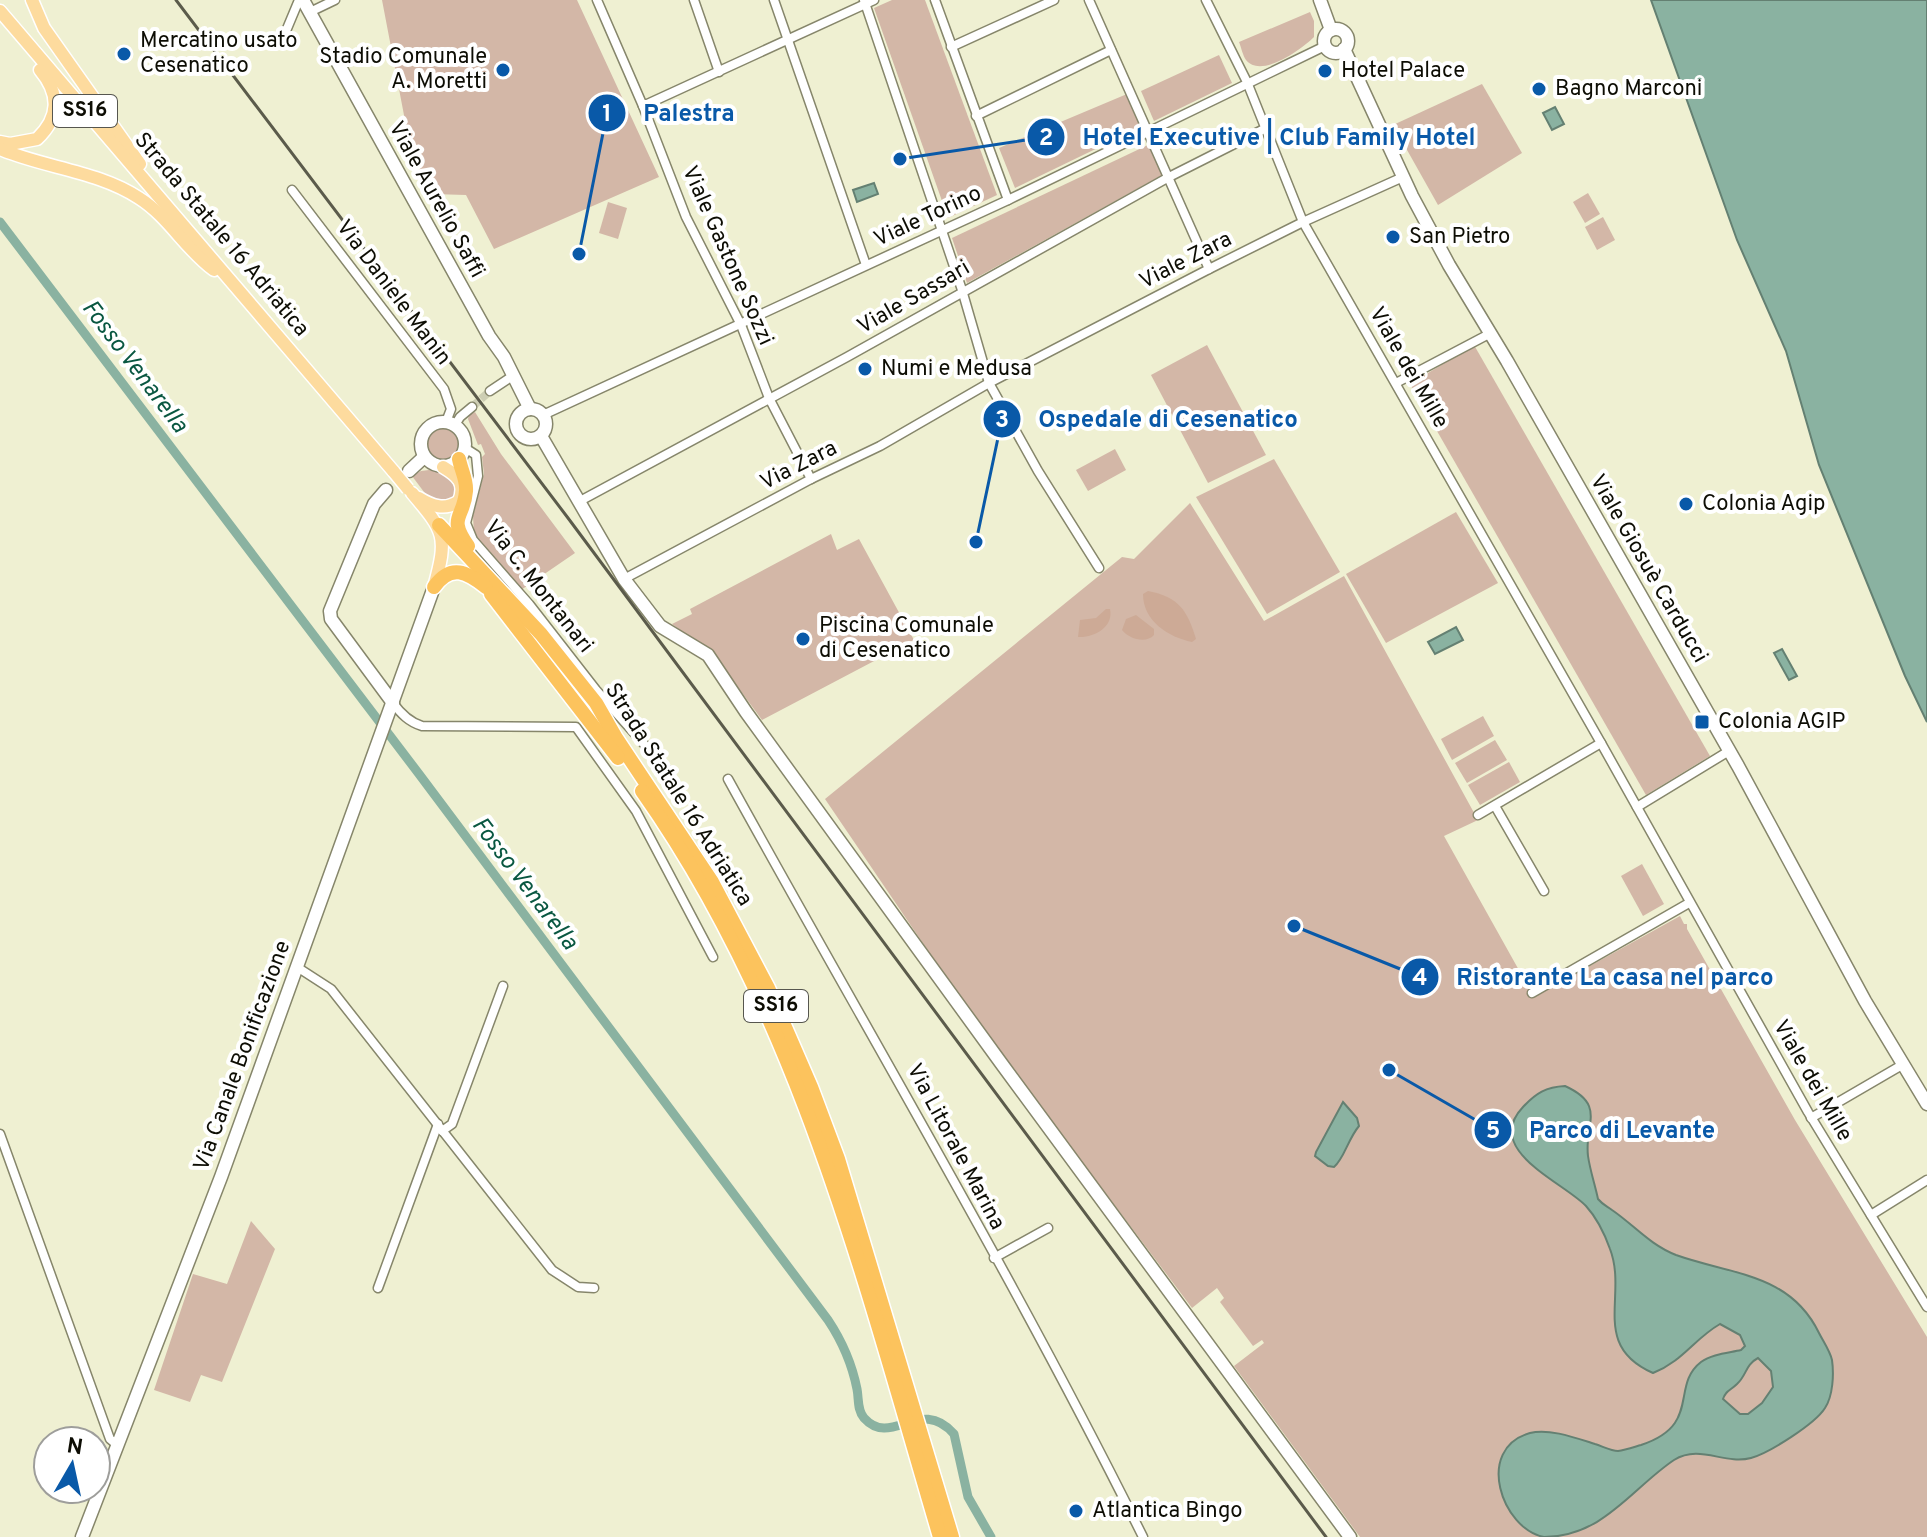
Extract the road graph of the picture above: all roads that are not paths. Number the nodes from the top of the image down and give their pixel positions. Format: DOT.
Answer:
graph roads {
  1 [pos="32,0"];
  2 [pos="335,0"];
  3 [pos="597,0"];
  4 [pos="694,0"];
  5 [pos="774,0"];
  6 [pos="935,0"];
  7 [pos="1054,0"];
  8 [pos="1089,0"];
  9 [pos="1206,0"];
  10 [pos="1320,0"];
  11 [pos="868,1"];
  12 [pos="307,3"];
  13 [pos="0,12"];
  14 [pos="1331,30"];
  15 [pos="789,41"];
  16 [pos="281,43"];
  17 [pos="1325,46"];
  18 [pos="951,47"];
  19 [pos="1344,49"];
  20 [pos="1111,50"];
  21 [pos="719,72"];
  22 [pos="1247,82"];
  23 [pos="643,106"];
  24 [pos="976,116"];
  25 [pos="1266,128"];
  26 [pos="1148,131"];
  27 [pos="0,142"];
  28 [pos="0,149"];
  29 [pos="1169,177"];
  30 [pos="1403,177"];
  31 [pos="292,190"];
  32 [pos="1008,200"];
  33 [pos="170,210"];
  34 [pos="1303,222"];
  35 [pos="942,230"];
  36 [pos="866,265"];
  37 [pos="1209,269"];
  38 [pos="230,280"];
  39 [pos="962,290"];
  40 [pos="741,325"];
  41 [pos="1491,333"];
  42 [pos="489,336"];
  43 [pos="508,379"];
  44 [pos="989,383"];
  45 [pos="1396,383"];
  46 [pos="490,391"];
  47 [pos="769,398"];
  48 [pos="472,407"];
  49 [pos="526,410"];
  50 [pos="543,415"];
  51 [pos="450,423"];
  52 [pos="541,436"];
  53 [pos="462,454"];
  54 [pos="424,457"];
  55 [pos="443,467"];
  56 [pos="409,471"];
  57 [pos="811,479"];
  58 [pos="386,490"];
  59 [pos="410,491"];
  60 [pos="580,501"];
  61 [pos="439,525"];
  62 [pos="1099,568"];
  63 [pos="624,579"];
  64 [pos="434,587"];
  65 [pos="492,588"];
  66 [pos="393,705"];
  67 [pos="1601,743"];
  68 [pos="1729,751"];
  69 [pos="668,771"];
  70 [pos="728,779"];
  71 [pos="1495,806"];
  72 [pos="1637,807"];
  73 [pos="1478,815"];
  74 [pos="1544,891"];
  75 [pos="1689,903"];
  76 [pos="713,957"];
  77 [pos="297,967"];
  78 [pos="503,986"];
  79 [pos="1532,993"];
  80 [pos="1902,1065"];
  81 [pos="1927,1104"];
  82 [pos="1811,1118"];
  83 [pos="440,1128"];
  84 [pos="0,1134"];
  85 [pos="1927,1180"];
  86 [pos="1871,1215"];
  87 [pos="1048,1228"];
  88 [pos="994,1258"];
  89 [pos="378,1288"];
  90 [pos="594,1288"];
  91 [pos="1927,1307"];
  92 [pos="916,1435"];
  93 [pos="116,1444"];
  94 [pos="82,1537"];
  95 [pos="940,1537"];
  96 [pos="952,1537"];
  97 [pos="1143,1537"];
  98 [pos="1350,1537"];
  1 -- 33 [label="main road"];
  2 -- 12 [label="street"];
  3 -- 23 [label="street, Viale Gastone Sozzi"];
  4 -- 21 [label="street"];
  5 -- 15 [label="street"];
  6 -- 18 [label="street"];
  7 -- 18 [label="street"];
  8 -- 20 [label="street"];
  9 -- 22 [label="street, Viale dei Mille"];
  10 -- 14 [label="street"];
  11 -- 15 [label="street"];
  11 -- 35 [label="street"];
  12 -- 16 [label="street"];
  12 -- 42 [label="street, Viale Aurelio Saffi"];
  13 -- 27 [label="main road"];
  13 -- 33 [label="main road, Strada Statale 16 Adriatica / SS16"];
  14 -- 17 [label="street"];
  14 -- 19 [label="street"];
  15 -- 21 [label="street"];
  15 -- 36 [label="street"];
  17 -- 19 [label="street"];
  17 -- 22 [label="street, Viale Torino"];
  18 -- 24 [label="street"];
  19 -- 30 [label="street, Viale Giosuè Carducci"];
  20 -- 24 [label="street"];
  20 -- 26 [label="street"];
  21 -- 23 [label="street"];
  22 -- 25 [label="street, Viale dei Mille"];
  22 -- 26 [label="street, Viale Torino"];
  23 -- 40 [label="street, Viale Gastone Sozzi"];
  24 -- 32 [label="street"];
  25 -- 29 [label="street, Viale Sassari"];
  25 -- 34 [label="street, Viale dei Mille"];
  26 -- 29 [label="street"];
  26 -- 32 [label="street, Viale Torino"];
  28 -- 38 [label="main road"];
  29 -- 37 [label="street"];
  29 -- 39 [label="street, Viale Sassari"];
  30 -- 34 [label="street, Viale Zara"];
  30 -- 41 [label="street, Viale Giosuè Carducci"];
  31 -- 51 [label="street, Via Daniele Manin"];
  32 -- 35 [label="street, Viale Torino"];
  33 -- 38 [label="main road, Strada Statale 16 Adriatica / SS16"];
  34 -- 37 [label="street, Viale Zara"];
  34 -- 45 [label="street, Viale dei Mille"];
  35 -- 36 [label="street, Viale Torino"];
  35 -- 39 [label="street"];
  36 -- 40 [label="street, Viale Torino"];
  37 -- 44 [label="street, Viale Zara"];
  38 -- 59 [label="main road, Strada Statale 16 Adriatica / SS16, bridge"];
  39 -- 44 [label="street"];
  39 -- 47 [label="street, Viale Sassari"];
  40 -- 47 [label="street, Viale Gastone Sozzi"];
  40 -- 50 [label="street, Viale Torino"];
  41 -- 45 [label="street"];
  41 -- 68 [label="street, Viale Giosuè Carducci"];
  42 -- 43 [label="street, Viale Aurelio Saffi"];
  42 -- 49 [label="street, Viale Aurelio Saffi"];
  43 -- 46 [label="street"];
  43 -- 49 [label="street, Viale Aurelio Saffi"];
  44 -- 57 [label="street, Via Zara"];
  44 -- 62 [label="street"];
  45 -- 67 [label="street, Viale dei Mille"];
  47 -- 57 [label="street, Viale Gastone Sozzi"];
  47 -- 60 [label="street, Viale Sassari"];
  48 -- 51 [label="street"];
  49 -- 50 [label="street"];
  49 -- 52 [label="street"];
  50 -- 52 [label="street"];
  51 -- 53 [label="street"];
  51 -- 54 [label="street"];
  52 -- 60 [label="street"];
  53 -- 55 [label="street"];
  53 -- 65 [label="highway"];
  53 -- 69 [label="street, Via C. Montanari"];
  54 -- 55 [label="street"];
  54 -- 56 [label="street"];
  55 -- 59 [label="main road"];
  57 -- 63 [label="street, Via Zara"];
  58 -- 66 [label="street"];
  59 -- 61 [label="main road, Strada Statale 16 Adriatica / SS16"];
  60 -- 63 [label="street"];
  61 -- 64 [label="main road"];
  61 -- 65 [label="highway, Strada Statale 16 Adriatica / SS16"];
  63 -- 98 [label="street"];
  64 -- 65 [label="highway"];
  64 -- 66 [label="street, Via Canale Bonificazione"];
  65 -- 92 [label="highway, Strada Statale 16 Adriatica / SS16"];
  66 -- 76 [label="street"];
  66 -- 77 [label="street, Via Canale Bonificazione"];
  67 -- 71 [label="street"];
  67 -- 72 [label="street, Viale dei Mille"];
  68 -- 72 [label="street"];
  68 -- 80 [label="street, Viale Giosuè Carducci"];
  70 -- 88 [label="street, Via Litorale Marina"];
  71 -- 73 [label="street"];
  71 -- 74 [label="street"];
  72 -- 75 [label="street, Viale dei Mille"];
  75 -- 79 [label="street"];
  75 -- 82 [label="street, Viale dei Mille"];
  77 -- 83 [label="street"];
  77 -- 93 [label="street, Via Canale Bonificazione"];
  78 -- 83 [label="street"];
  80 -- 81 [label="street, Viale Giosuè Carducci"];
  80 -- 82 [label="street"];
  82 -- 86 [label="street, Viale dei Mille"];
  83 -- 89 [label="street"];
  83 -- 90 [label="street"];
  84 -- 93 [label="street"];
  85 -- 86 [label="street"];
  86 -- 91 [label="street, Viale dei Mille"];
  87 -- 88 [label="street"];
  88 -- 97 [label="street, Via Litorale Marina"];
  92 -- 95 [label="highway, Strada Statale 16 Adriatica / SS16"];
  92 -- 96 [label="highway, Strada Statale 16 Adriatica / SS16"];
  93 -- 94 [label="street, Via Canale Bonificazione"];
}
